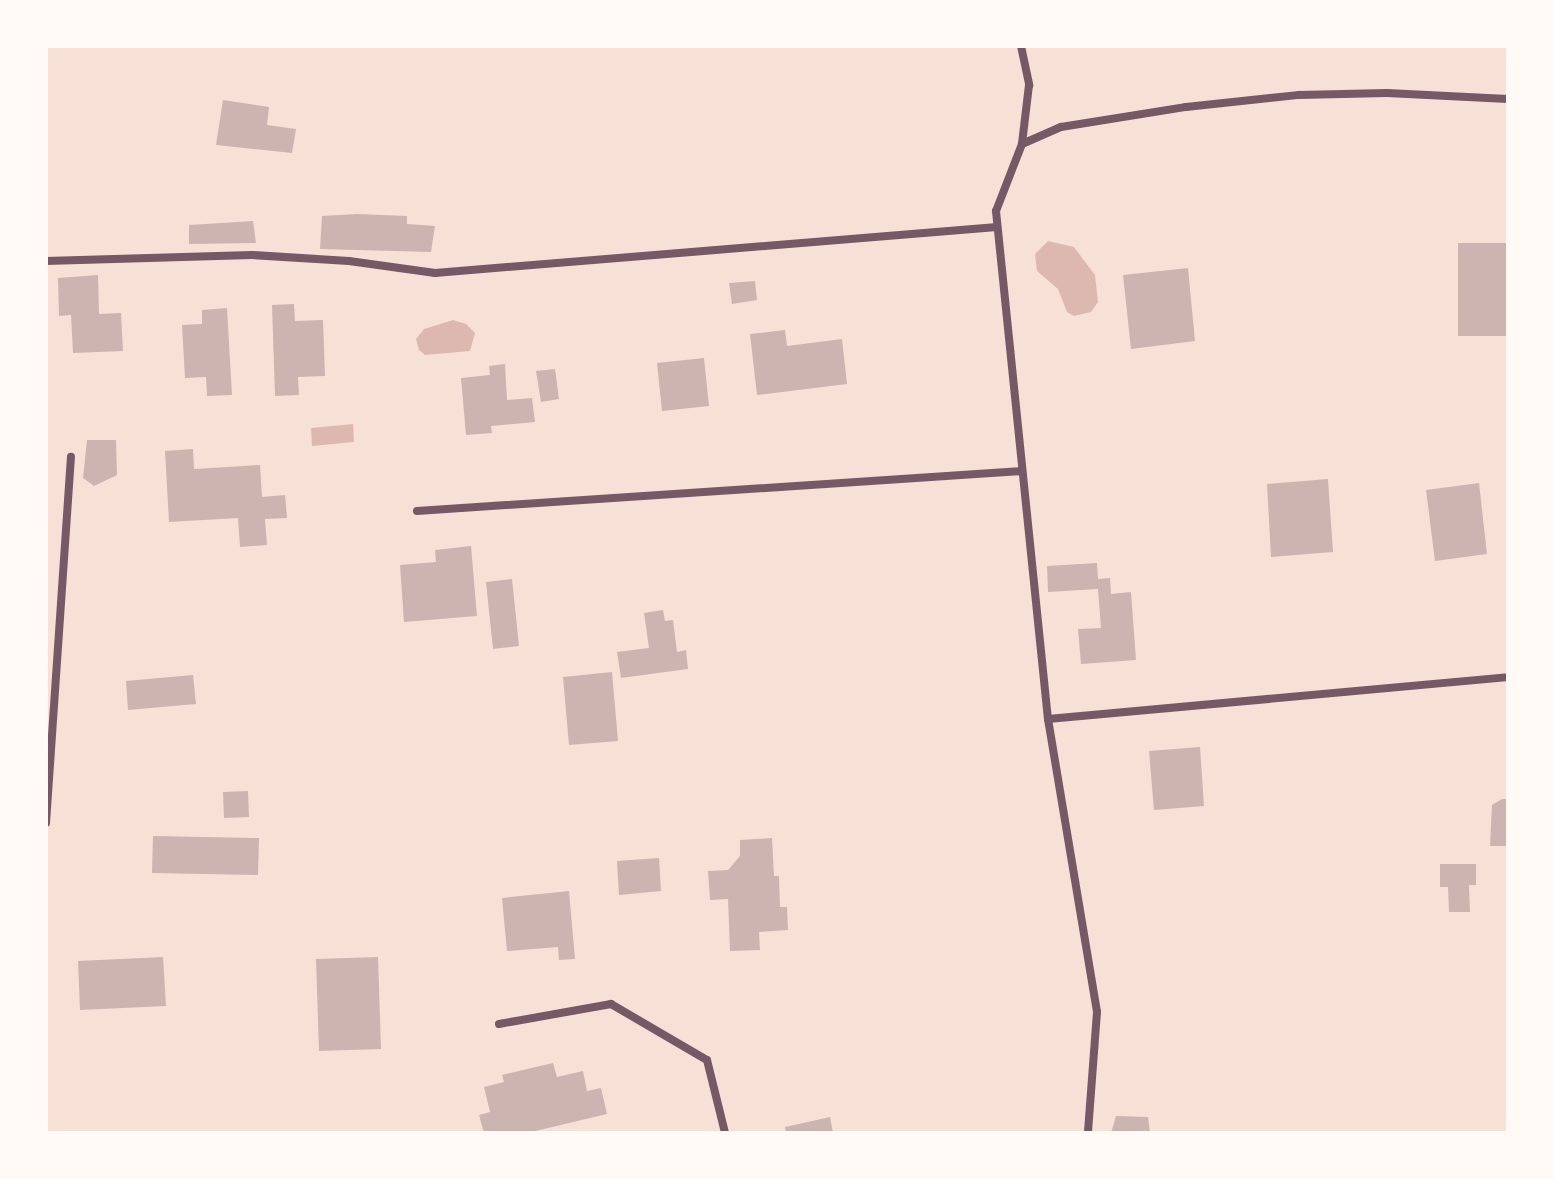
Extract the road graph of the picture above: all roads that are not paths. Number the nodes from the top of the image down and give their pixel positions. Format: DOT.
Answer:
graph roads {
  1 [pos="1021,46"];
  2 [pos="1508,99"];
  3 [pos="1022,144"];
  4 [pos="997,227"];
  5 [pos="46,261"];
  6 [pos="71,457"];
  7 [pos="1022,471"];
  8 [pos="417,511"];
  9 [pos="1508,677"];
  10 [pos="1048,719"];
  11 [pos="46,823"];
  12 [pos="499,1024"];
  13 [pos="725,1133"];
  14 [pos="1088,1133"];
  1 -- 3 [label="street"];
  2 -- 3 [label="street"];
  3 -- 4 [label="street"];
  4 -- 5 [label="street"];
  4 -- 7 [label="street"];
  6 -- 11 [label="street"];
  7 -- 8 [label="street"];
  7 -- 10 [label="street"];
  9 -- 10 [label="street"];
  10 -- 14 [label="street"];
  12 -- 13 [label="street"];
}
